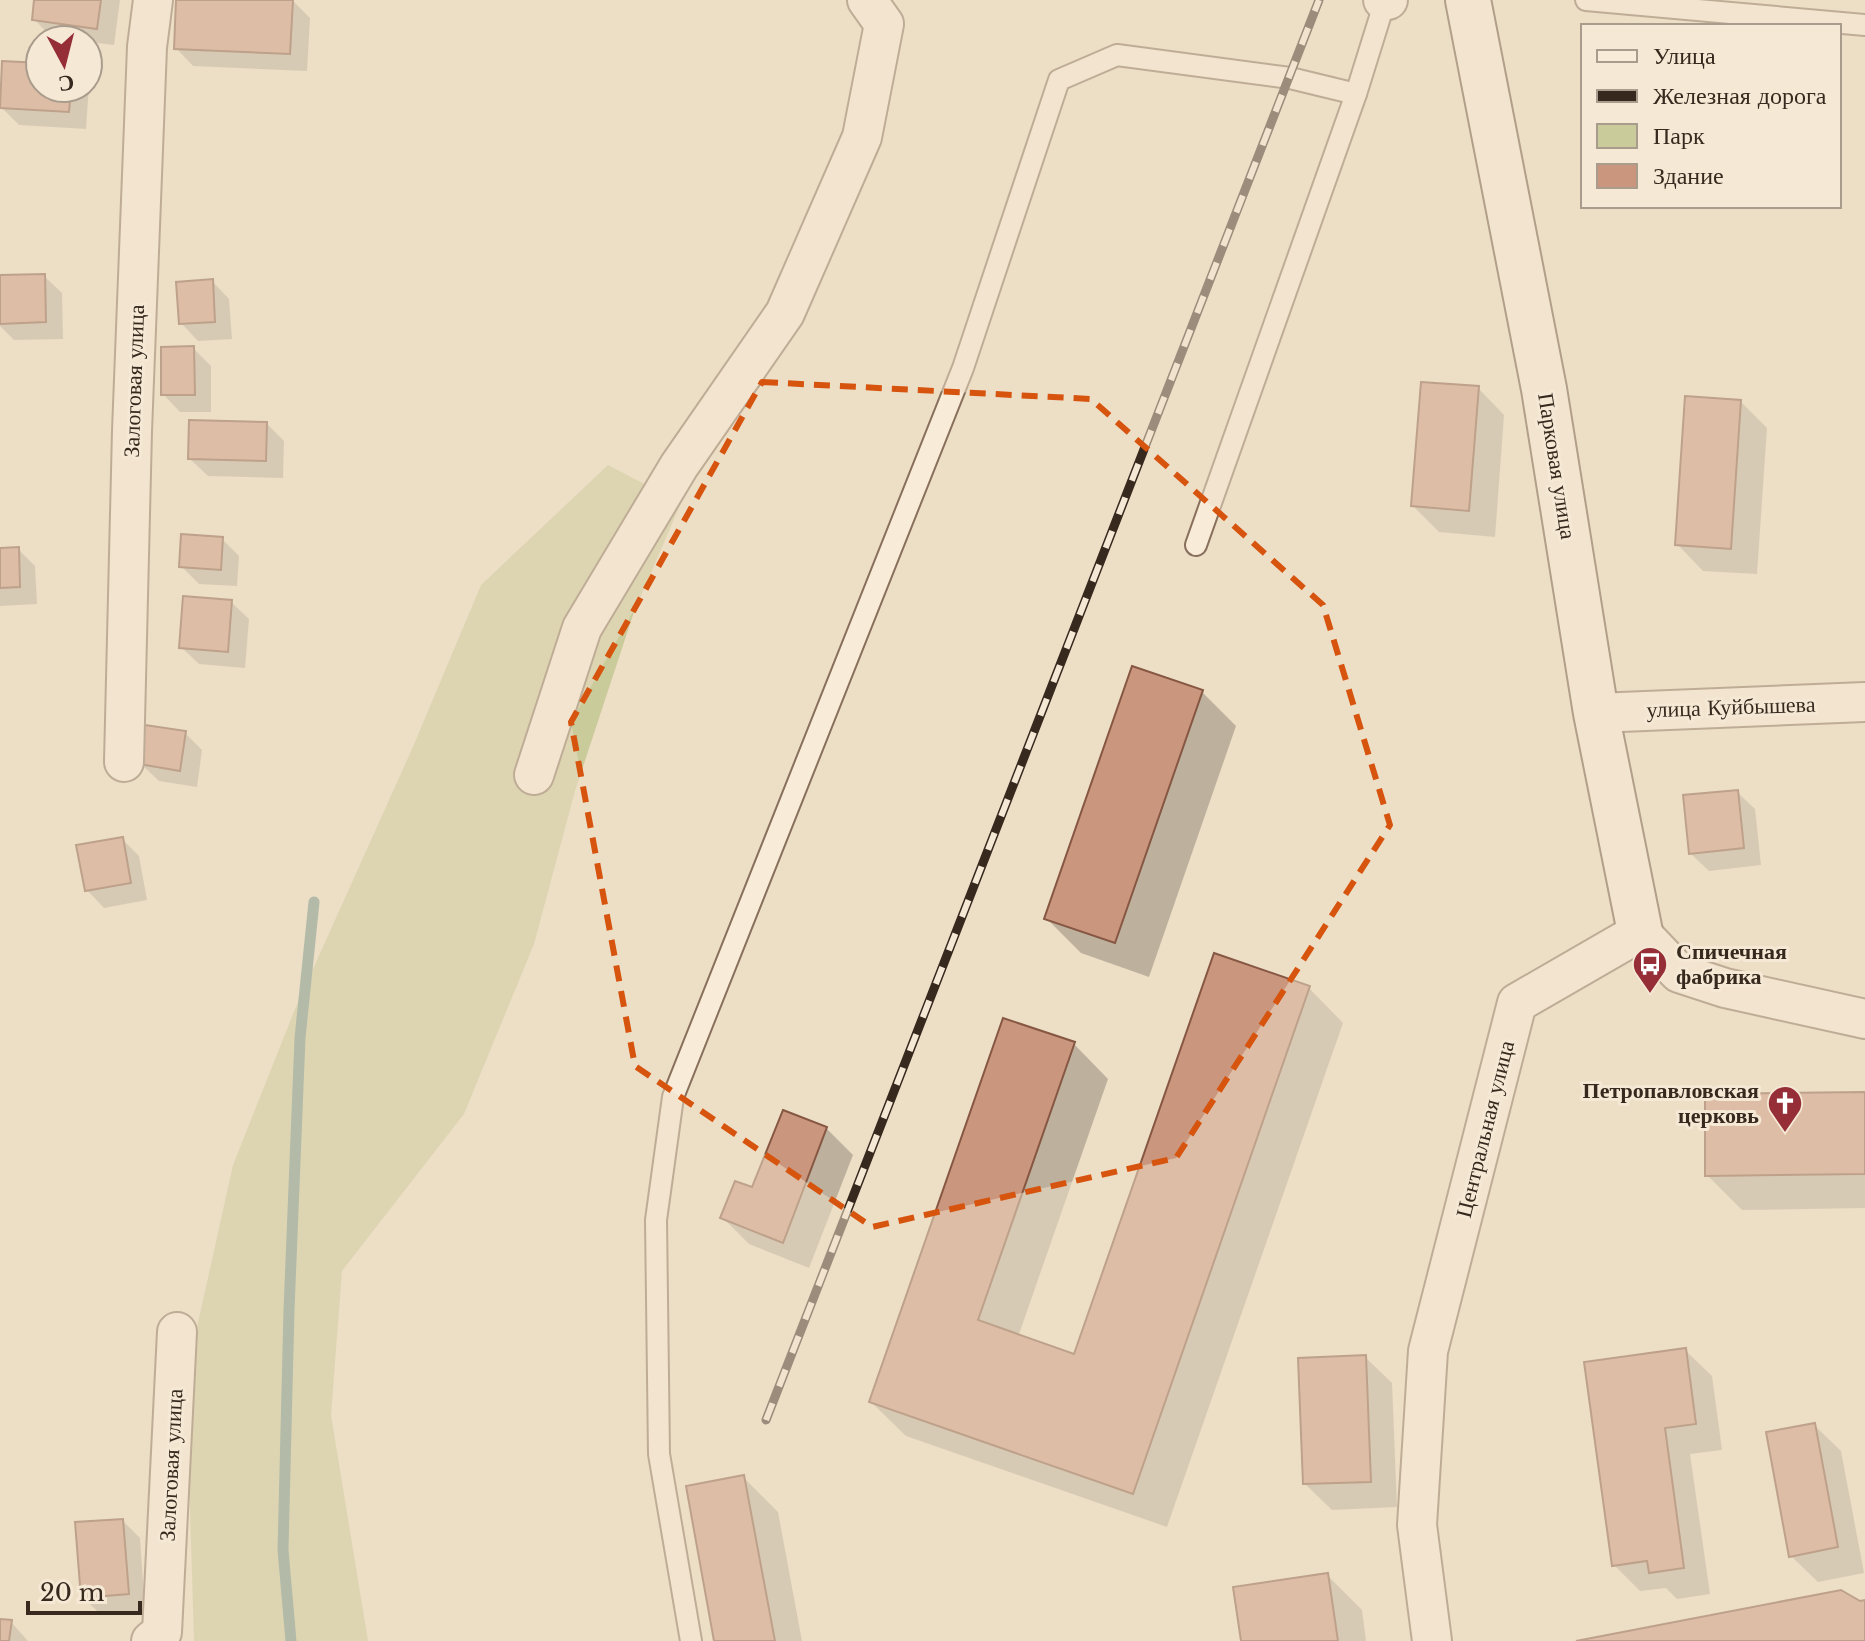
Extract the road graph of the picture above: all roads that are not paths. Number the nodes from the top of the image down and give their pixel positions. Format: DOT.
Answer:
graph roads {
  1 [pos="153,0"];
  2 [pos="867,0"];
  3 [pos="1385,0"];
  4 [pos="1468,0"];
  5 [pos="1586,0"];
  6 [pos="1865,25"];
  7 [pos="1356,94"];
  8 [pos="1196,545"];
  9 [pos="1865,702"];
  10 [pos="1596,713"];
  11 [pos="124,762"];
  12 [pos="534,775"];
  13 [pos="1640,932"];
  14 [pos="1865,1019"];
  15 [pos="177,1332"];
  16 [pos="151,1641"];
  17 [pos="691,1641"];
  18 [pos="1432,1641"];
  1 -- 11 [label="street, Залоговая улица"];
  2 -- 12 [label="street"];
  3 -- 7 [label="lane"];
  4 -- 10 [label="street, Парковая улица"];
  5 -- 6 [label="lane"];
  7 -- 8 [label="lane"];
  7 -- 17 [label="lane"];
  9 -- 10 [label="street, улица Куйбышева"];
  10 -- 13 [label="street, Парковая улица"];
  13 -- 14 [label="street"];
  13 -- 18 [label="street, Центральная улица"];
  15 -- 16 [label="street, Залоговая улица"];
}
